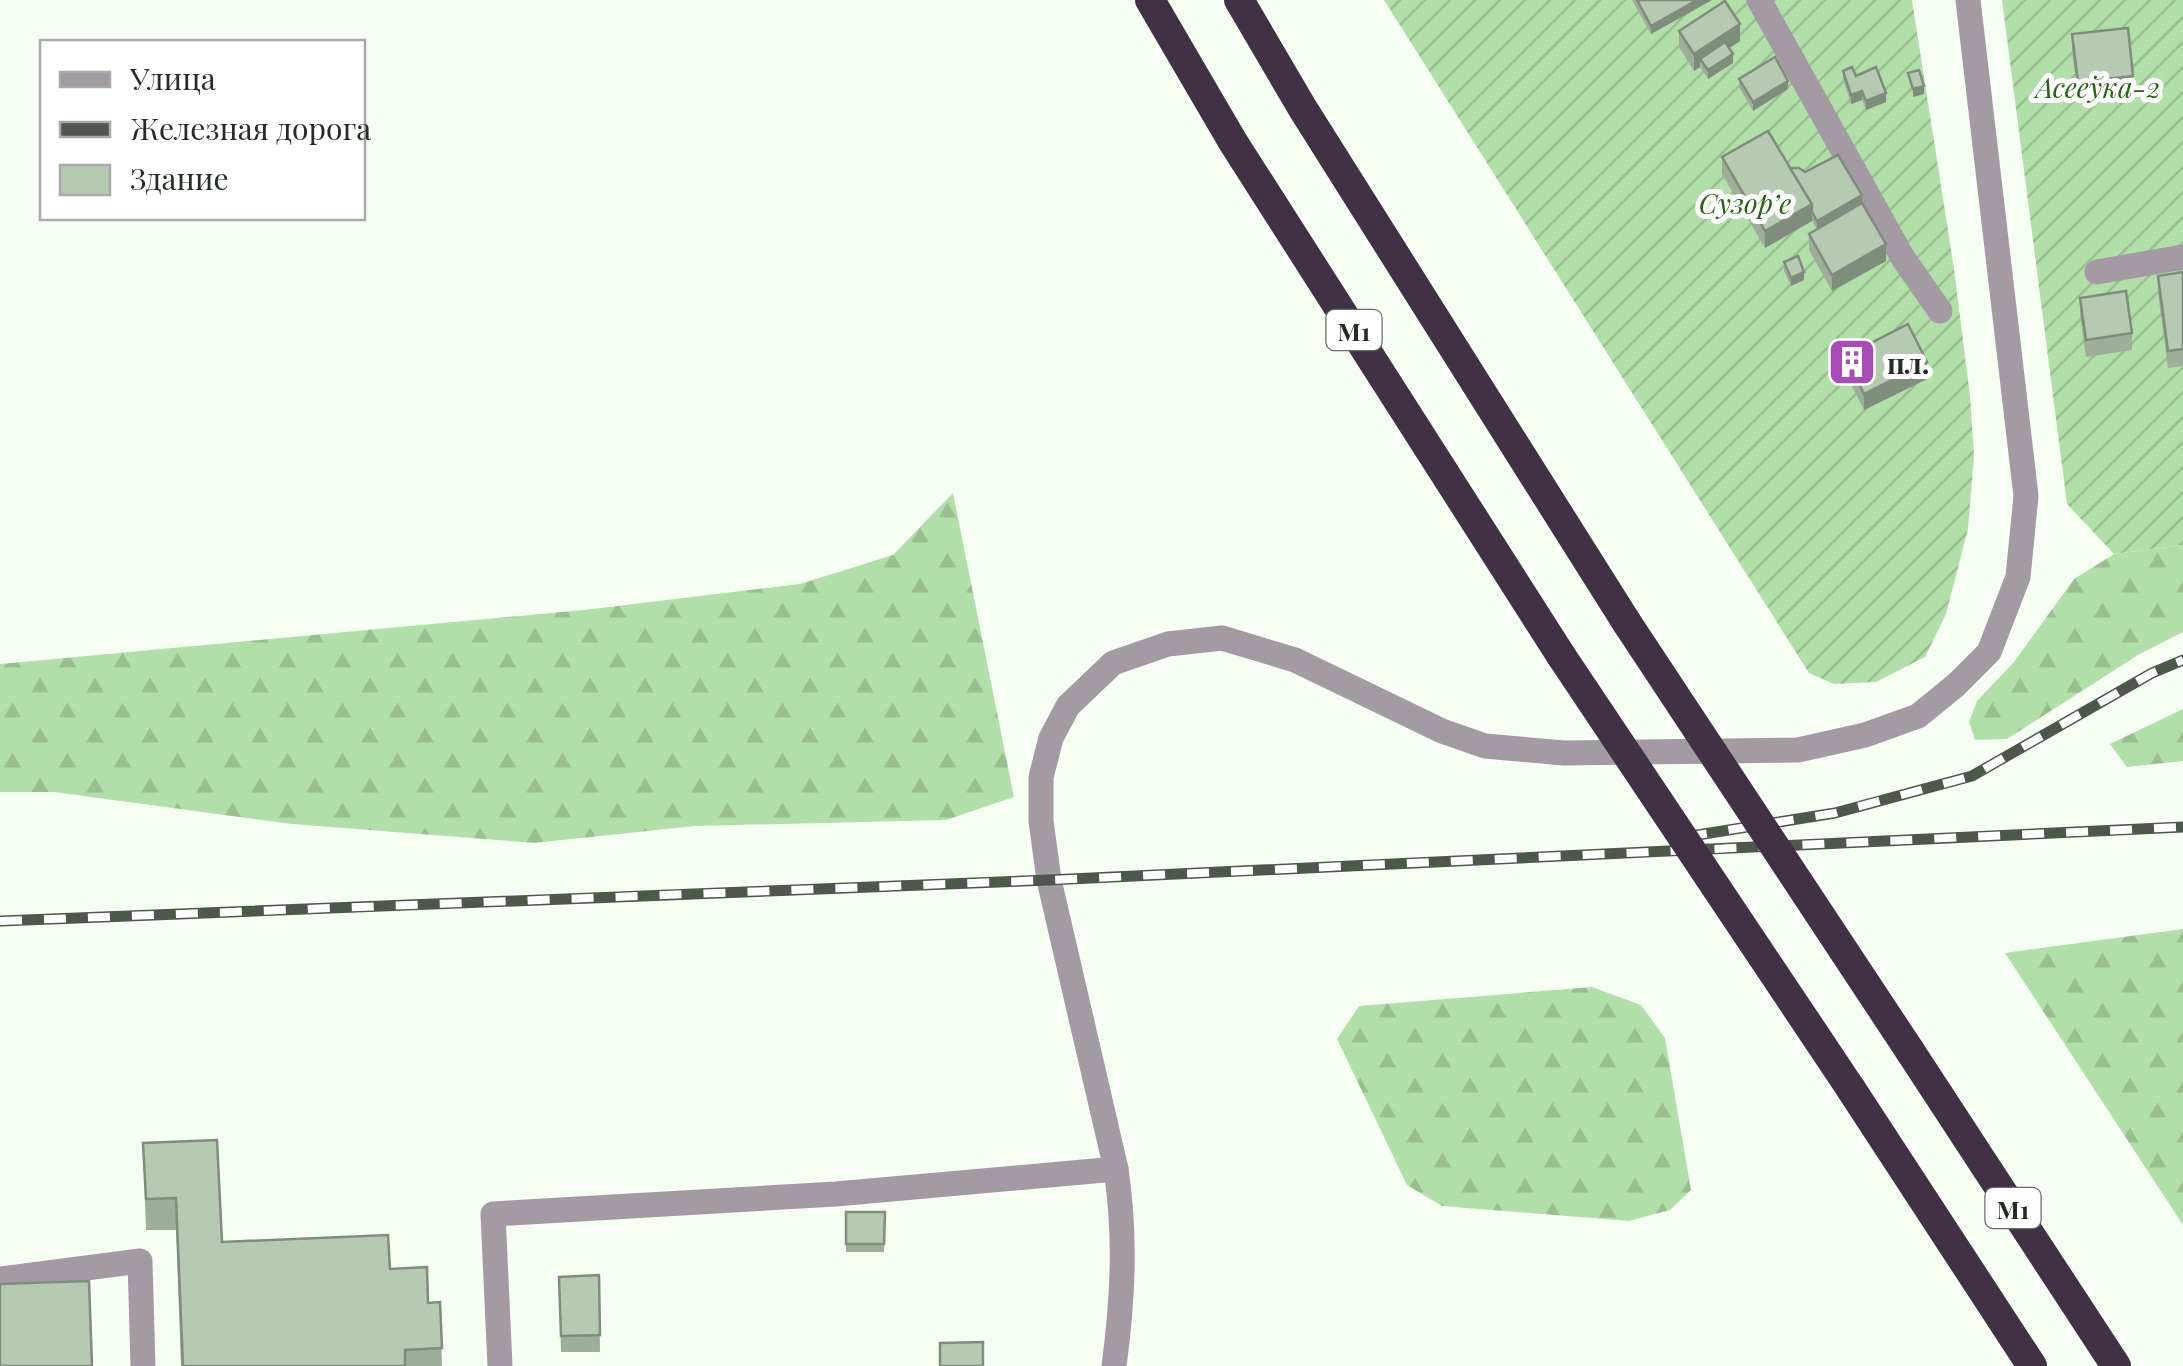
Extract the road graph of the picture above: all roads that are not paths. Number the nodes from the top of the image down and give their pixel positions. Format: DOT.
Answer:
graph roads {
  1 [pos="1150,0"];
  2 [pos="1240,0"];
  3 [pos="1758,0"];
  4 [pos="1968,0"];
  5 [pos="2183,257"];
  6 [pos="2097,272"];
  7 [pos="1940,311"];
  8 [pos="1116,1169"];
  9 [pos="0,1280"];
  10 [pos="142,1366"];
  11 [pos="500,1366"];
  12 [pos="1114,1366"];
  13 [pos="2032,1366"];
  14 [pos="2116,1366"];
  1 -- 13 [label="highway, М1, bridge"];
  2 -- 14 [label="highway, М1, bridge"];
  3 -- 7 [label="street"];
  4 -- 8 [label="street"];
  5 -- 6 [label="street"];
  8 -- 11 [label="street"];
  8 -- 12 [label="street"];
  9 -- 10 [label="street"];
}
